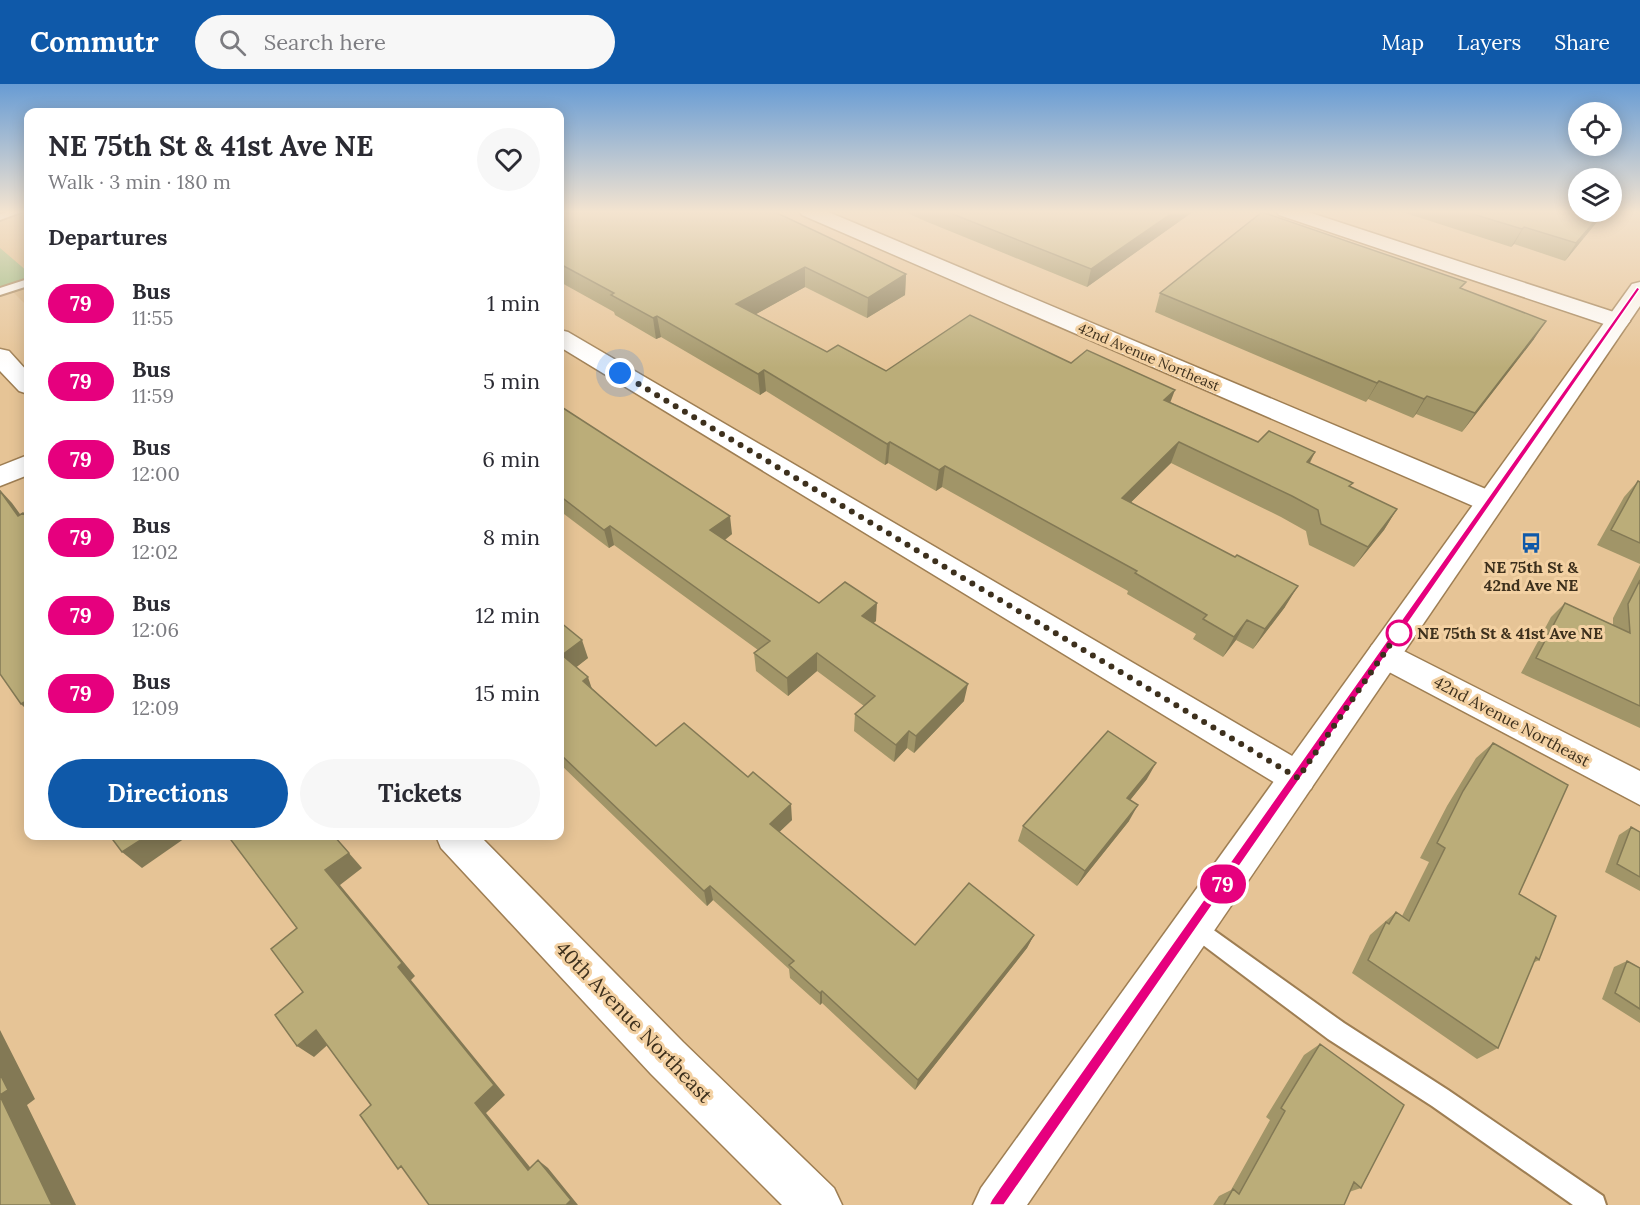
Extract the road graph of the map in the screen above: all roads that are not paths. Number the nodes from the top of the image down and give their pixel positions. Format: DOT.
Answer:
graph roads {
  1 [pos="931,263"];
  2 [pos="1444,263"];
  3 [pos="24,283"];
  4 [pos="1640,289"];
  5 [pos="0,292"];
  6 [pos="1618,321"];
  7 [pos="564,339"];
  8 [pos="0,356"];
  9 [pos="24,382"];
  10 [pos="24,467"];
  11 [pos="0,477"];
  12 [pos="1490,502"];
  13 [pos="1384,654"];
  14 [pos="1298,778"];
  15 [pos="1640,789"];
  16 [pos="459,840"];
  17 [pos="1194,926"];
  18 [pos="817,1205"];
  19 [pos="998,1205"];
  20 [pos="1594,1205"];
  1 -- 12 [label="street, 42nd Avenue Northeast"];
  2 -- 6 [label="street"];
  3 -- 5 [label="lane"];
  4 -- 6 [label="street"];
  6 -- 12 [label="street"];
  7 -- 14 [label="street"];
  8 -- 9 [label="street"];
  10 -- 11 [label="street"];
  12 -- 13 [label="street"];
  13 -- 14 [label="street"];
  13 -- 15 [label="street, 42nd Avenue Northeast"];
  14 -- 17 [label="street"];
  16 -- 18 [label="street, 40th Avenue Northeast"];
  17 -- 19 [label="street"];
  17 -- 20 [label="lane"];
}
